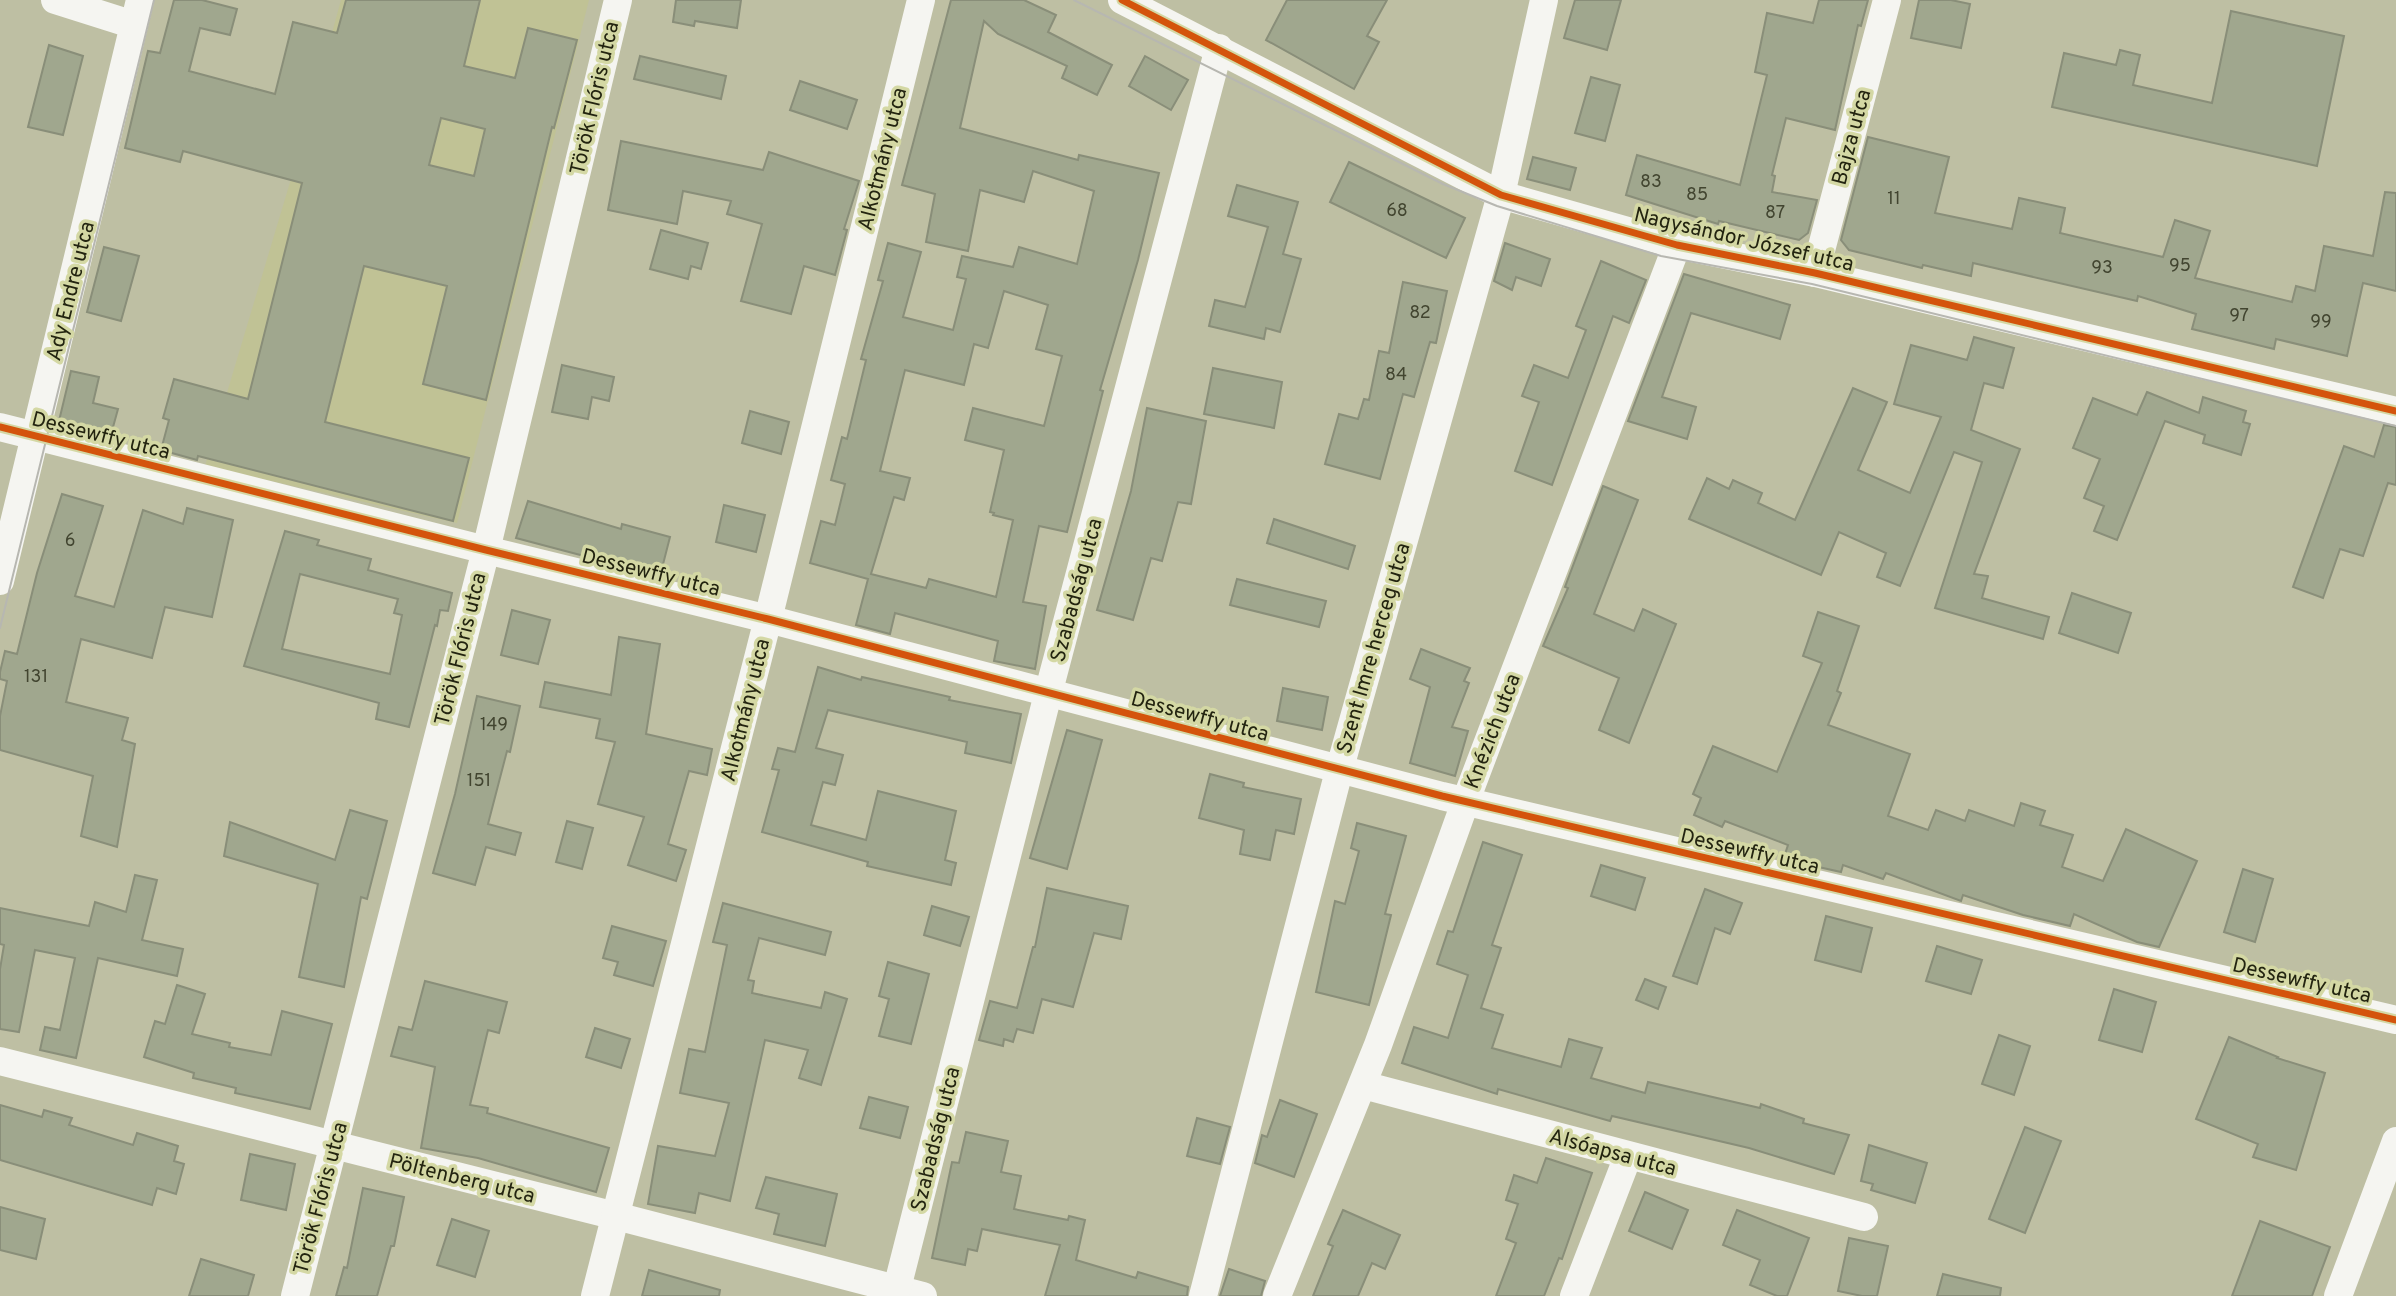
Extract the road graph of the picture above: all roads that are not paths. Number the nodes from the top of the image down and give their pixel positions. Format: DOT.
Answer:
graph roads {
  1 [pos="55,0"];
  2 [pos="618,0"];
  3 [pos="921,0"];
  4 [pos="1122,0"];
  5 [pos="1544,0"];
  6 [pos="1887,0"];
  7 [pos="137,13"];
  8 [pos="1219,48"];
  9 [pos="1501,195"];
  10 [pos="1677,245"];
  11 [pos="1815,273"];
  12 [pos="2396,411"];
  13 [pos="0,427"];
  14 [pos="35,436"];
  15 [pos="486,550"];
  16 [pos="0,582"];
  17 [pos="768,619"];
  18 [pos="1048,694"];
  19 [pos="1339,771"];
  20 [pos="1466,800"];
  21 [pos="2396,1020"];
  22 [pos="0,1061"];
  23 [pos="1363,1084"];
  24 [pos="2396,1141"];
  25 [pos="334,1147"];
  26 [pos="1629,1156"];
  27 [pos="616,1216"];
  28 [pos="1864,1217"];
  29 [pos="905,1294"];
  30 [pos="295,1296"];
  31 [pos="595,1296"];
  32 [pos="1203,1296"];
  33 [pos="1277,1296"];
  34 [pos="1574,1296"];
  35 [pos="2339,1296"];
  1 -- 7 [label="street"];
  2 -- 15 [label="street, Török Flóris utca"];
  3 -- 17 [label="street, Alkotmány utca"];
  4 -- 8 [label="street, Nagysándor József utca"];
  5 -- 9 [label="street, Szent Imre herceg utca"];
  6 -- 11 [label="street, Bajza utca"];
  7 -- 14 [label="street, Ady Endre utca"];
  8 -- 9 [label="street, Nagysándor József utca"];
  8 -- 18 [label="street, Szabadság utca"];
  9 -- 10 [label="street, Nagysándor József utca"];
  9 -- 19 [label="street, Szent Imre herceg utca"];
  10 -- 11 [label="street, Nagysándor József utca"];
  10 -- 20 [label="street, Knézich utca"];
  11 -- 12 [label="street, Nagysándor József utca"];
  13 -- 14 [label="street, Dessewffy utca"];
  14 -- 15 [label="street, Dessewffy utca"];
  14 -- 16 [label="street, Ady Endre utca"];
  15 -- 17 [label="street, Dessewffy utca"];
  15 -- 25 [label="street, Török Flóris utca"];
  17 -- 18 [label="street, Dessewffy utca"];
  17 -- 27 [label="street, Alkotmány utca"];
  18 -- 19 [label="street, Dessewffy utca"];
  18 -- 29 [label="street, Szabadság utca"];
  19 -- 20 [label="street, Dessewffy utca"];
  19 -- 32 [label="street, Szent Imre herceg utca"];
  20 -- 21 [label="street, Dessewffy utca"];
  20 -- 23 [label="street, Knézich utca"];
  22 -- 25 [label="street, Pöltenberg utca"];
  23 -- 26 [label="street, Alsóapsa utca"];
  23 -- 33 [label="street, Knézich utca"];
  24 -- 35 [label="street"];
  25 -- 27 [label="street, Pöltenberg utca"];
  25 -- 30 [label="street, Török Flóris utca"];
  26 -- 28 [label="street, Alsóapsa utca"];
  26 -- 34 [label="street"];
  27 -- 29 [label="street, Pöltenberg utca"];
  27 -- 31 [label="street, Alkotmány utca"];
}
